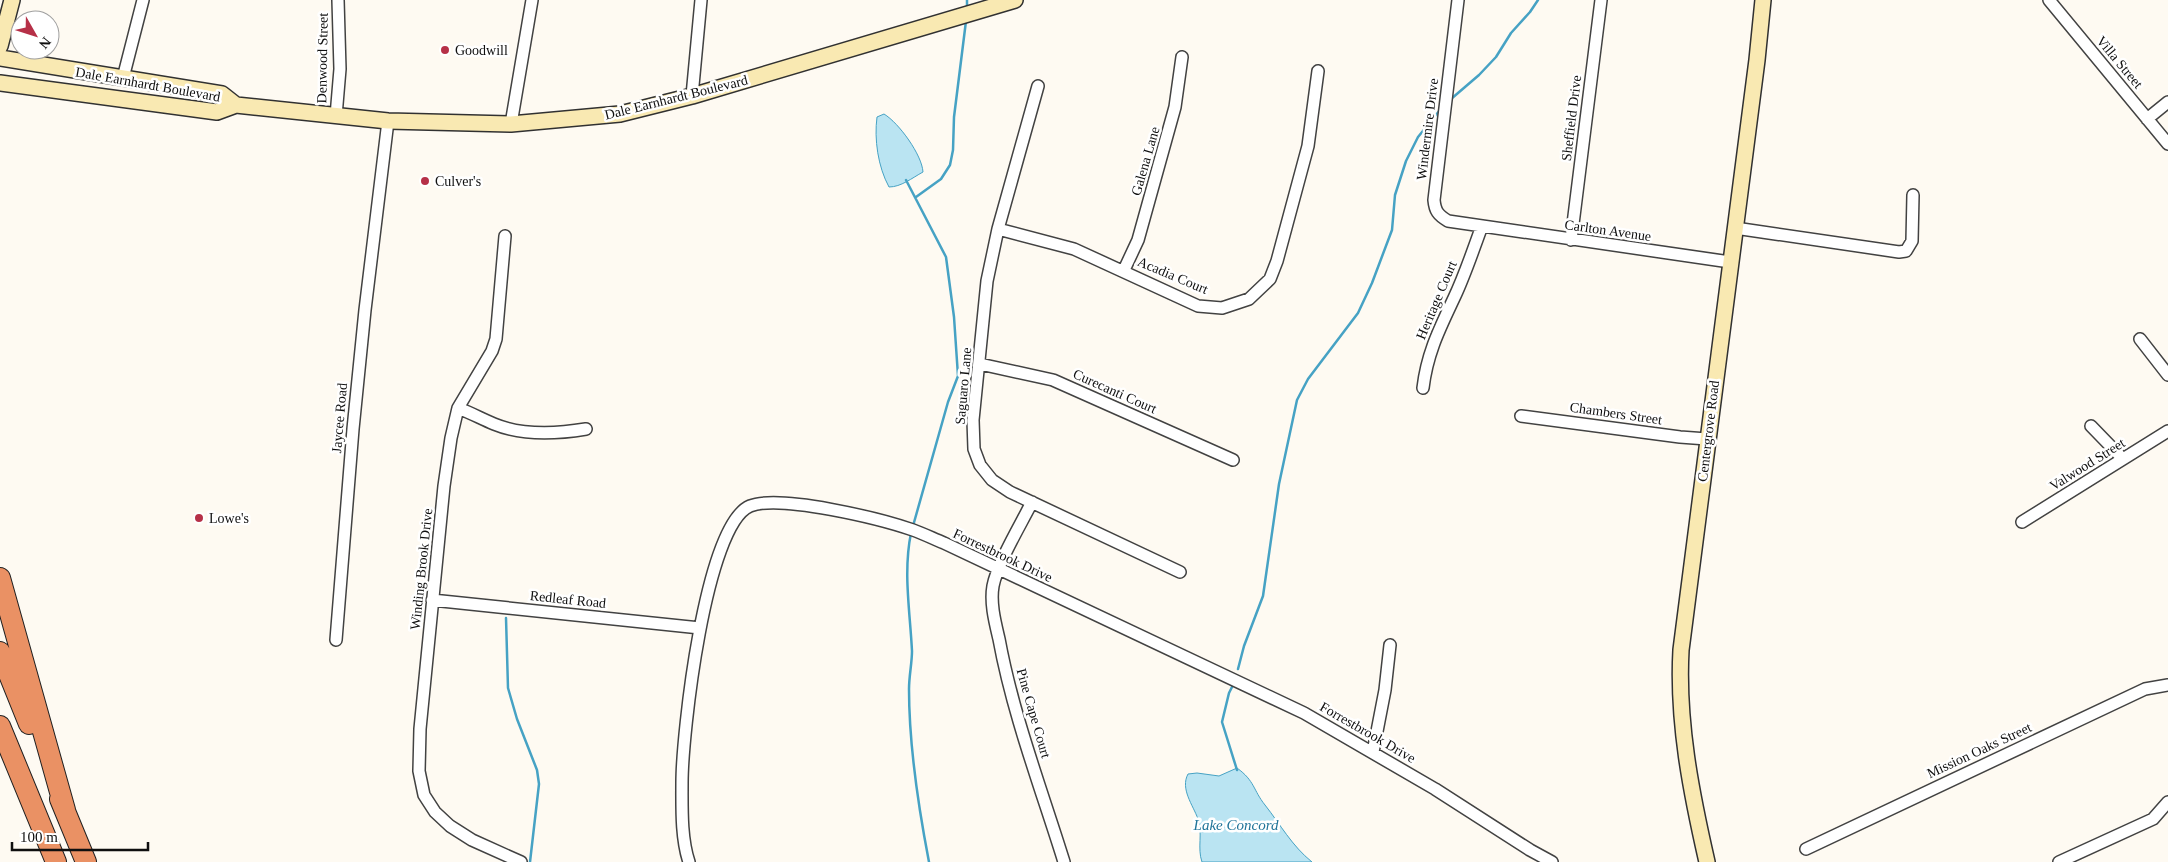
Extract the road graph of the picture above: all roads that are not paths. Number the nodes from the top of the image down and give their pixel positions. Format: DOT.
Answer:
graph roads {
  1 [pos="12,0"];
  2 [pos="143,0"];
  3 [pos="338,0"];
  4 [pos="532,0"];
  5 [pos="701,0"];
  6 [pos="1015,0"];
  7 [pos="1458,0"];
  8 [pos="1601,0"];
  9 [pos="1763,0"];
  10 [pos="2049,0"];
  11 [pos="0,46"];
  12 [pos="1182,57"];
  13 [pos="0,58"];
  14 [pos="1318,72"];
  15 [pos="123,78"];
  16 [pos="0,83"];
  17 [pos="1038,86"];
  18 [pos="43,89"];
  19 [pos="692,96"];
  20 [pos="2168,102"];
  21 [pos="236,104"];
  22 [pos="336,116"];
  23 [pos="2147,119"];
  24 [pos="388,121"];
  25 [pos="511,124"];
  26 [pos="2168,144"];
  27 [pos="1913,195"];
  28 [pos="1482,226"];
  29 [pos="1736,228"];
  30 [pos="998,229"];
  31 [pos="506,236"];
  32 [pos="1571,240"];
  33 [pos="1730,262"];
  34 [pos="1124,270"];
  35 [pos="2140,339"];
  36 [pos="980,364"];
  37 [pos="2168,375"];
  38 [pos="1423,388"];
  39 [pos="458,408"];
  40 [pos="1521,416"];
  41 [pos="2091,426"];
  42 [pos="586,429"];
  43 [pos="2168,431"];
  44 [pos="1707,439"];
  45 [pos="1233,460"];
  46 [pos="2123,460"];
  47 [pos="1032,502"];
  48 [pos="2022,522"];
  49 [pos="999,569"];
  50 [pos="1180,572"];
  51 [pos="0,578"];
  52 [pos="432,600"];
  53 [pos="700,628"];
  54 [pos="336,640"];
  55 [pos="1390,646"];
  56 [pos="0,652"];
  57 [pos="2168,685"];
  58 [pos="0,726"];
  59 [pos="1373,752"];
  60 [pos="2168,802"];
  61 [pos="65,810"];
  62 [pos="1806,848"];
  63 [pos="56,862"];
  64 [pos="86,862"];
  65 [pos="520,862"];
  66 [pos="689,862"];
  67 [pos="1064,862"];
  68 [pos="1552,862"];
  69 [pos="1707,862"];
  70 [pos="2059,862"];
  1 -- 11 [label="main road"];
  2 -- 15 [label="street"];
  3 -- 22 [label="street, Denwood Street"];
  4 -- 25 [label="street"];
  5 -- 19 [label="street"];
  6 -- 19 [label="main road, Dale Earnhardt Boulevard"];
  7 -- 28 [label="street, Windermire Drive"];
  8 -- 32 [label="street, Sheffield Drive"];
  9 -- 29 [label="main road, Centergrove Road"];
  10 -- 23 [label="street, Villa Street"];
  12 -- 34 [label="street, Galena Lane"];
  13 -- 15 [label="main road, Dale Earnhardt Boulevard"];
  14 -- 34 [label="street, Acadia Court"];
  15 -- 18 [label="main road"];
  15 -- 21 [label="main road, Dale Earnhardt Boulevard"];
  16 -- 18 [label="main road, Dale Earnhardt Boulevard"];
  17 -- 30 [label="street, Saguaro Lane"];
  18 -- 21 [label="main road, Dale Earnhardt Boulevard"];
  19 -- 25 [label="main road, Dale Earnhardt Boulevard"];
  20 -- 23 [label="street"];
  21 -- 22 [label="main road, Dale Earnhardt Boulevard"];
  22 -- 24 [label="main road, Dale Earnhardt Boulevard"];
  23 -- 26 [label="street, Villa Street"];
  24 -- 25 [label="main road, Dale Earnhardt Boulevard"];
  24 -- 54 [label="street, Jaycee Road"];
  27 -- 29 [label="street"];
  28 -- 32 [label="street, Carlton Avenue"];
  28 -- 38 [label="street, Heritage Court"];
  29 -- 33 [label="main road, Centergrove Road"];
  30 -- 34 [label="street, Acadia Court"];
  30 -- 36 [label="street, Saguaro Lane"];
  31 -- 39 [label="street, Winding Brook Drive"];
  32 -- 33 [label="street, Carlton Avenue"];
  33 -- 44 [label="main road, Centergrove Road"];
  35 -- 37 [label="street"];
  36 -- 45 [label="street, Curecanti Court"];
  36 -- 47 [label="street, Saguaro Lane"];
  39 -- 42 [label="street"];
  39 -- 52 [label="street, Winding Brook Drive"];
  40 -- 44 [label="street, Chambers Street"];
  41 -- 46 [label="street"];
  43 -- 46 [label="street, Valwood Street"];
  44 -- 69 [label="main road, Centergrove Road"];
  46 -- 48 [label="street, Valwood Street"];
  47 -- 49 [label="street, Pine Cape Court"];
  47 -- 50 [label="street, Saguaro Lane"];
  49 -- 53 [label="street, Forrestbrook Drive"];
  49 -- 59 [label="street, Forrestbrook Drive"];
  49 -- 67 [label="street, Pine Cape Court"];
  51 -- 61 [label="highway"];
  52 -- 53 [label="street, Redleaf Road"];
  52 -- 65 [label="street, Winding Brook Drive"];
  53 -- 66 [label="street, Forrestbrook Drive"];
  55 -- 59 [label="street"];
  56 -- 61 [label="highway"];
  57 -- 62 [label="street, Mission Oaks Street"];
  58 -- 63 [label="highway"];
  59 -- 68 [label="street, Forrestbrook Drive"];
  60 -- 70 [label="street"];
  61 -- 64 [label="highway"];
}
